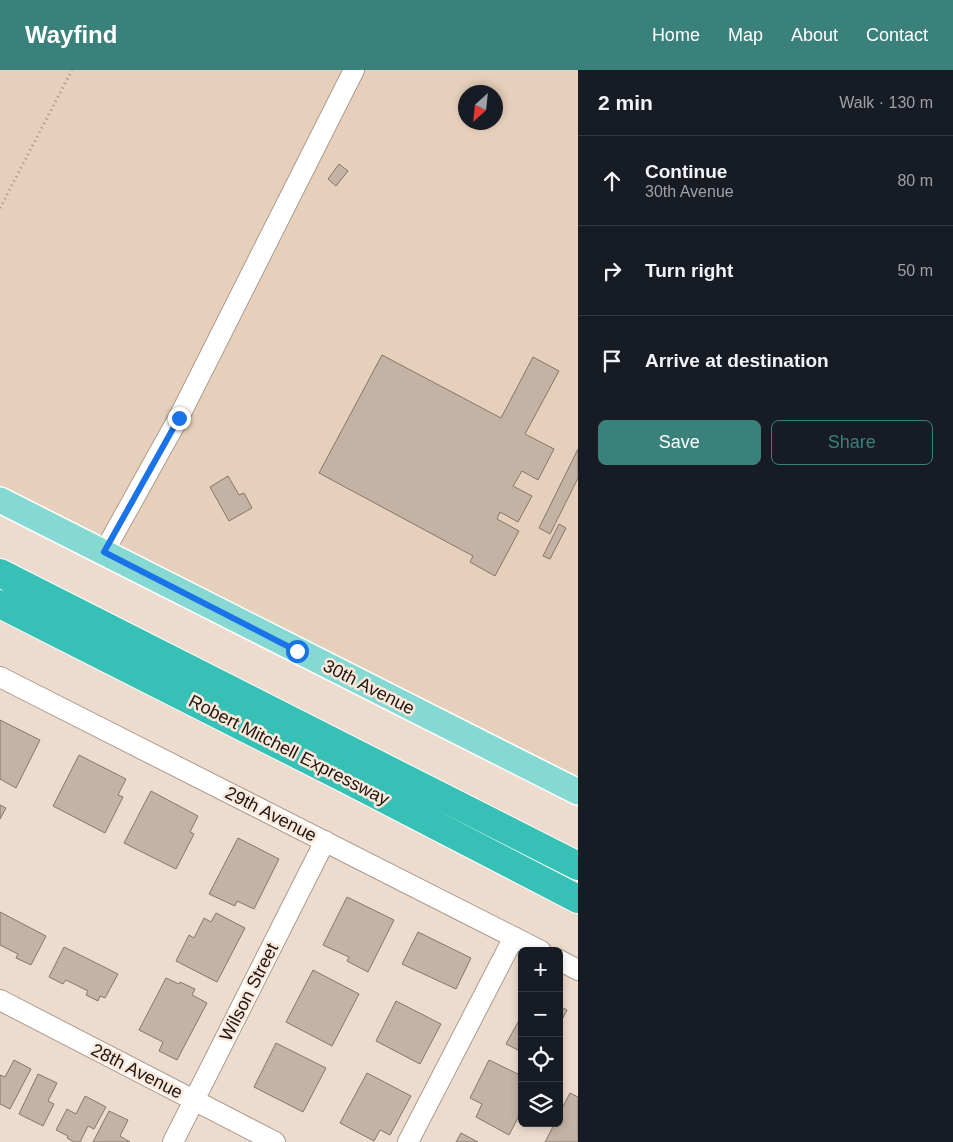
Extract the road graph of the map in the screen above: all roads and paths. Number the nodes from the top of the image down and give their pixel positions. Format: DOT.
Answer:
graph roads {
  1 [pos="72,70"];
  2 [pos="354,70"];
  3 [pos="0,208"];
  4 [pos="0,500"];
  5 [pos="104,552"];
  6 [pos="0,573"];
  7 [pos="0,604"];
  8 [pos="0,677"];
  9 [pos="578,792"];
  10 [pos="325,841"];
  11 [pos="578,866"];
  12 [pos="578,898"];
  13 [pos="514,937"];
  14 [pos="533,947"];
  15 [pos="563,962"];
  16 [pos="578,970"];
  17 [pos="0,1000"];
  18 [pos="194,1100"];
  19 [pos="173,1142"];
  20 [pos="275,1142"];
  21 [pos="408,1142"];
  1 -- 3 [label="path"];
  2 -- 5 [label="street"];
  4 -- 5 [label="main road, 30th Avenue"];
  5 -- 9 [label="main road, 30th Avenue"];
  6 -- 11 [label="highway, Robert Mitchell Expressway"];
  7 -- 12 [label="highway, Robert Mitchell Expressway"];
  8 -- 10 [label="street, 29th Avenue"];
  10 -- 13 [label="street, 29th Avenue"];
  10 -- 18 [label="street, Wilson Street"];
  13 -- 14 [label="street, 29th Avenue"];
  13 -- 21 [label="street"];
  15 -- 16 [label="street"];
  17 -- 18 [label="street, 28th Avenue"];
  18 -- 19 [label="street, Wilson Street"];
  18 -- 20 [label="street, 28th Avenue"];
}
